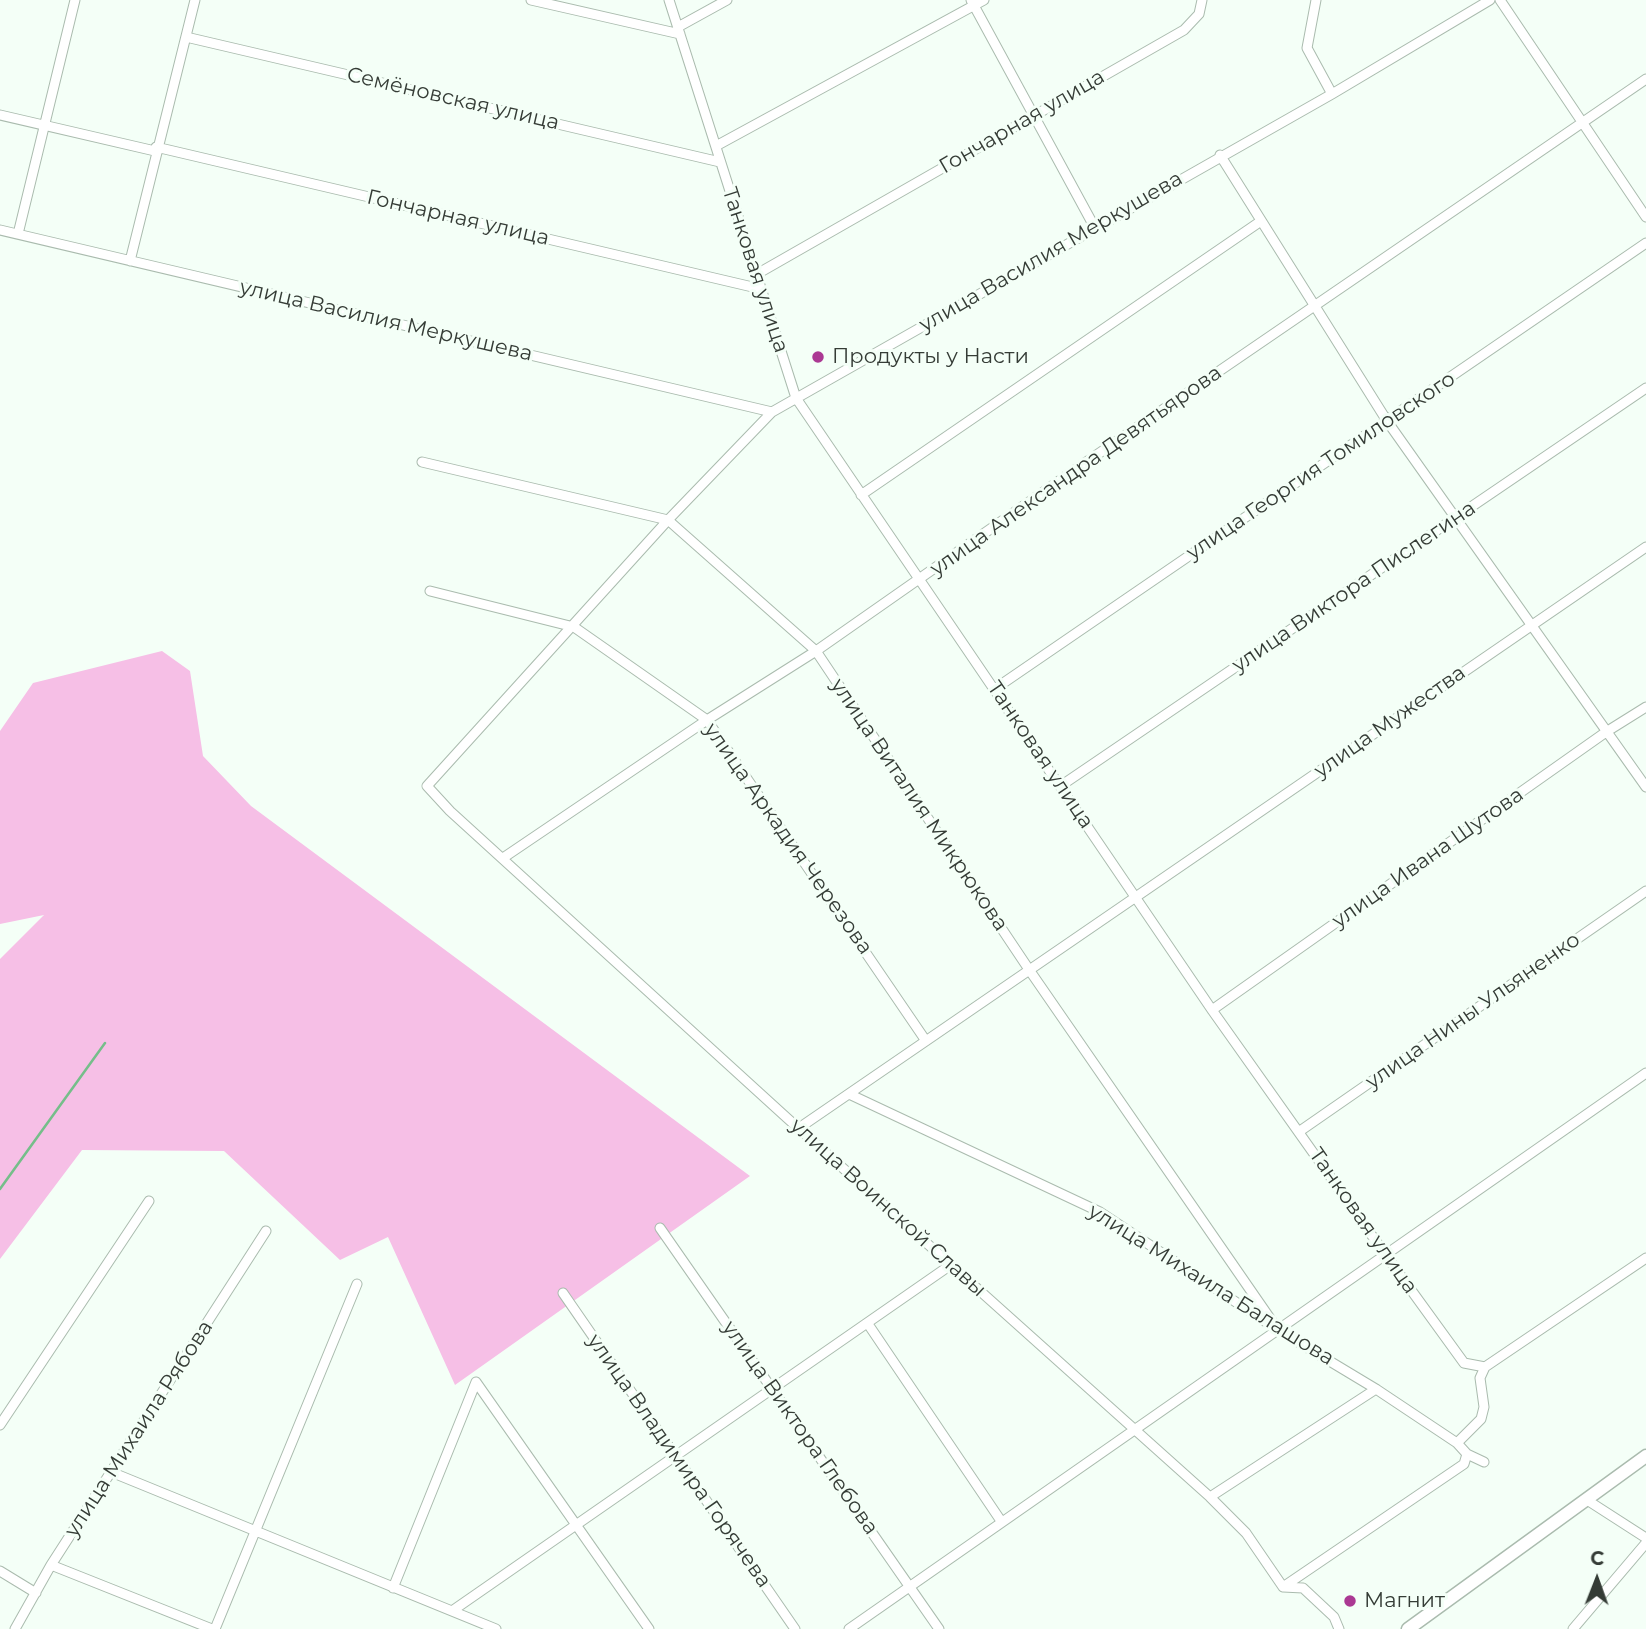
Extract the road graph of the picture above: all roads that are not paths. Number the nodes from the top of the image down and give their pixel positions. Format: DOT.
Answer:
graph roads {
  1 [pos="75,0"];
  2 [pos="195,0"];
  3 [pos="531,0"];
  4 [pos="669,0"];
  5 [pos="727,0"];
  6 [pos="984,0"];
  7 [pos="1202,0"];
  8 [pos="1316,0"];
  9 [pos="1490,0"];
  10 [pos="1500,0"];
  11 [pos="973,3"];
  12 [pos="679,30"];
  13 [pos="186,37"];
  14 [pos="1646,79"];
  15 [pos="1332,94"];
  16 [pos="0,115"];
  17 [pos="1035,115"];
  18 [pos="1581,123"];
  19 [pos="44,125"];
  20 [pos="716,146"];
  21 [pos="155,149"];
  22 [pos="1220,155"];
  23 [pos="720,162"];
  24 [pos="1646,217"];
  25 [pos="1261,221"];
  26 [pos="1095,228"];
  27 [pos="0,230"];
  28 [pos="18,234"];
  29 [pos="1646,243"];
  30 [pos="130,261"];
  31 [pos="757,274"];
  32 [pos="761,289"];
  33 [pos="1313,307"];
  34 [pos="1646,388"];
  35 [pos="796,398"];
  36 [pos="772,412"];
  37 [pos="1387,421"];
  38 [pos="422,462"];
  39 [pos="861,495"];
  40 [pos="1456,518"];
  41 [pos="668,520"];
  42 [pos="1646,547"];
  43 [pos="920,580"];
  44 [pos="430,591"];
  45 [pos="1532,624"];
  46 [pos="573,627"];
  47 [pos="816,651"];
  48 [pos="996,688"];
  49 [pos="1646,707"];
  50 [pos="707,720"];
  51 [pos="1606,732"];
  52 [pos="1062,785"];
  53 [pos="427,786"];
  54 [pos="1646,788"];
  55 [pos="503,858"];
  56 [pos="1646,891"];
  57 [pos="1136,899"];
  58 [pos="1030,971"];
  59 [pos="1212,1010"];
  60 [pos="926,1041"];
  61 [pos="1646,1073"];
  62 [pos="849,1094"];
  63 [pos="799,1128"];
  64 [pos="1300,1131"];
  65 [pos="149,1201"];
  66 [pos="660,1228"];
  67 [pos="266,1231"];
  68 [pos="1385,1254"];
  69 [pos="1646,1258"];
  70 [pos="952,1264"];
  71 [pos="358,1284"];
  72 [pos="563,1293"];
  73 [pos="867,1324"];
  74 [pos="1278,1330"];
  75 [pos="1485,1367"];
  76 [pos="772,1389"];
  77 [pos="1376,1389"];
  78 [pos="0,1425"];
  79 [pos="1136,1428"];
  80 [pos="1457,1443"];
  81 [pos="1467,1454"];
  82 [pos="676,1456"];
  83 [pos="1646,1456"];
  84 [pos="1483,1462"];
  85 [pos="111,1472"];
  86 [pos="1210,1497"];
  87 [pos="1587,1500"];
  88 [pos="1001,1521"];
  89 [pos="576,1526"];
  90 [pos="256,1533"];
  91 [pos="1646,1538"];
  92 [pos="1646,1543"];
  93 [pos="51,1565"];
  94 [pos="0,1571"];
  95 [pos="911,1587"];
  96 [pos="1283,1587"];
  97 [pos="393,1588"];
  98 [pos="36,1593"];
  99 [pos="452,1611"];
  100 [pos="15,1629"];
  101 [pos="214,1629"];
  102 [pos="496,1629"];
  103 [pos="649,1629"];
  104 [pos="795,1629"];
  105 [pos="849,1629"];
  106 [pos="939,1629"];
  107 [pos="1339,1629"];
  108 [pos="1408,1629"];
  109 [pos="1573,1629"];
  1 -- 19 [label="street"];
  2 -- 13 [label="street"];
  3 -- 12 [label="street"];
  4 -- 12 [label="street, Танковая улица"];
  5 -- 12 [label="street"];
  6 -- 11 [label="street"];
  7 -- 17 [label="street, Гончарная улица"];
  8 -- 15 [label="street"];
  9 -- 15 [label="street, улица Василия Меркушева"];
  10 -- 18 [label="street"];
  11 -- 17 [label="street"];
  11 -- 20 [label="street"];
  12 -- 20 [label="street, Танковая улица"];
  13 -- 21 [label="street"];
  13 -- 23 [label="street, Семёновская улица"];
  14 -- 18 [label="street, улица Александра Девятьярова"];
  15 -- 22 [label="street, улица Василия Меркушева"];
  16 -- 19 [label="street, Гончарная улица"];
  17 -- 26 [label="street"];
  17 -- 31 [label="street, Гончарная улица"];
  18 -- 24 [label="street"];
  18 -- 33 [label="street, улица Александра Девятьярова"];
  19 -- 21 [label="street, Гончарная улица"];
  19 -- 28 [label="street"];
  20 -- 23 [label="street, Танковая улица"];
  21 -- 30 [label="street"];
  21 -- 32 [label="street, Гончарная улица"];
  22 -- 25 [label="street"];
  22 -- 26 [label="street, улица Василия Меркушева"];
  23 -- 31 [label="street, Танковая улица"];
  25 -- 33 [label="street"];
  25 -- 39 [label="street"];
  26 -- 35 [label="street, улица Василия Меркушева"];
  27 -- 28 [label="street, улица Василия Меркушева"];
  28 -- 30 [label="street, улица Василия Меркушева"];
  29 -- 37 [label="street, улица Георгия Томиловского"];
  30 -- 36 [label="street, улица Василия Меркушева"];
  31 -- 32 [label="street, Танковая улица"];
  32 -- 35 [label="street, Танковая улица"];
  33 -- 37 [label="street"];
  33 -- 43 [label="street, улица Александра Девятьярова"];
  34 -- 40 [label="street, улица Виктора Пислегина"];
  35 -- 36 [label="street, улица Василия Меркушева"];
  35 -- 39 [label="street, Танковая улица"];
  36 -- 41 [label="street, улица Василия Меркушева"];
  37 -- 40 [label="street"];
  37 -- 48 [label="street, улица Георгия Томиловского"];
  38 -- 41 [label="street, улица Виталия Микрюкова"];
  39 -- 43 [label="street, Танковая улица"];
  40 -- 45 [label="street"];
  40 -- 52 [label="street, улица Виктора Пислегина"];
  41 -- 46 [label="street, улица Василия Меркушева"];
  41 -- 47 [label="street, улица Виталия Микрюкова"];
  42 -- 45 [label="street, улица Мужества"];
  43 -- 47 [label="street, улица Александра Девятьярова"];
  43 -- 48 [label="street, Танковая улица"];
  44 -- 46 [label="street, улица Аркадия Черезова"];
  45 -- 51 [label="street"];
  45 -- 57 [label="street, улица Мужества"];
  46 -- 50 [label="street, улица Аркадия Черезова"];
  46 -- 53 [label="street, улица Василия Меркушева"];
  47 -- 50 [label="street, улица Александра Девятьярова"];
  47 -- 58 [label="street, улица Виталия Микрюкова"];
  48 -- 52 [label="street, Танковая улица"];
  49 -- 51 [label="street, улица Ивана Шутова"];
  50 -- 55 [label="street, улица Александра Девятьярова"];
  50 -- 60 [label="street, улица Аркадия Черезова"];
  51 -- 54 [label="street"];
  51 -- 59 [label="street, улица Ивана Шутова"];
  52 -- 57 [label="street, Танковая улица"];
  53 -- 55 [label="street, улица Воинской Славы"];
  55 -- 63 [label="street, улица Воинской Славы"];
  56 -- 64 [label="street, улица Нины Ульяненко"];
  57 -- 58 [label="street, улица Мужества"];
  57 -- 59 [label="street, Танковая улица"];
  58 -- 60 [label="street, улица Мужества"];
  58 -- 74 [label="street, улица Виталия Микрюкова"];
  59 -- 64 [label="street, Танковая улица"];
  60 -- 62 [label="street, улица Мужества"];
  61 -- 68 [label="street"];
  62 -- 63 [label="street, улица Мужества"];
  62 -- 74 [label="street, улица Михаила Балашова"];
  63 -- 70 [label="street, улица Воинской Славы"];
  64 -- 68 [label="street, Танковая улица"];
  65 -- 78 [label="street"];
  66 -- 76 [label="street, улица Виктора Глебова"];
  67 -- 85 [label="street, улица Михаила Рябова"];
  68 -- 74 [label="street"];
  68 -- 75 [label="street, Танковая улица"];
  69 -- 75 [label="street"];
  70 -- 73 [label="street"];
  70 -- 79 [label="street, улица Воинской Славы"];
  71 -- 90 [label="street"];
  72 -- 82 [label="street, улица Владимира Горячева"];
  73 -- 76 [label="street"];
  73 -- 88 [label="street"];
  74 -- 77 [label="street, улица Михаила Балашова"];
  74 -- 79 [label="street"];
  75 -- 80 [label="street"];
  76 -- 82 [label="street"];
  76 -- 95 [label="street, улица Виктора Глебова"];
  77 -- 80 [label="street, улица Михаила Балашова"];
  77 -- 86 [label="street"];
  79 -- 86 [label="street, улица Воинской Славы"];
  79 -- 88 [label="street"];
  80 -- 81 [label="street, улица Михаила Балашова"];
  81 -- 84 [label="street, улица Михаила Балашова"];
  81 -- 96 [label="street"];
  82 -- 89 [label="street"];
  82 -- 104 [label="street, улица Владимира Горячева"];
  83 -- 87 [label="street"];
  85 -- 90 [label="street"];
  85 -- 93 [label="street, улица Михаила Рябова"];
  86 -- 96 [label="street, улица Воинской Славы"];
  87 -- 91 [label="street"];
  87 -- 108 [label="street"];
  88 -- 95 [label="street"];
  89 -- 97 [label="street"];
  89 -- 99 [label="street"];
  89 -- 103 [label="street"];
  90 -- 97 [label="street"];
  90 -- 101 [label="street"];
  92 -- 109 [label="street"];
  93 -- 98 [label="street, улица Михаила Рябова"];
  93 -- 101 [label="street"];
  94 -- 98 [label="street"];
  95 -- 105 [label="street"];
  95 -- 106 [label="street, улица Виктора Глебова"];
  96 -- 107 [label="street"];
  97 -- 99 [label="street"];
  98 -- 100 [label="street, улица Михаила Рябова"];
  99 -- 102 [label="street"];
}
